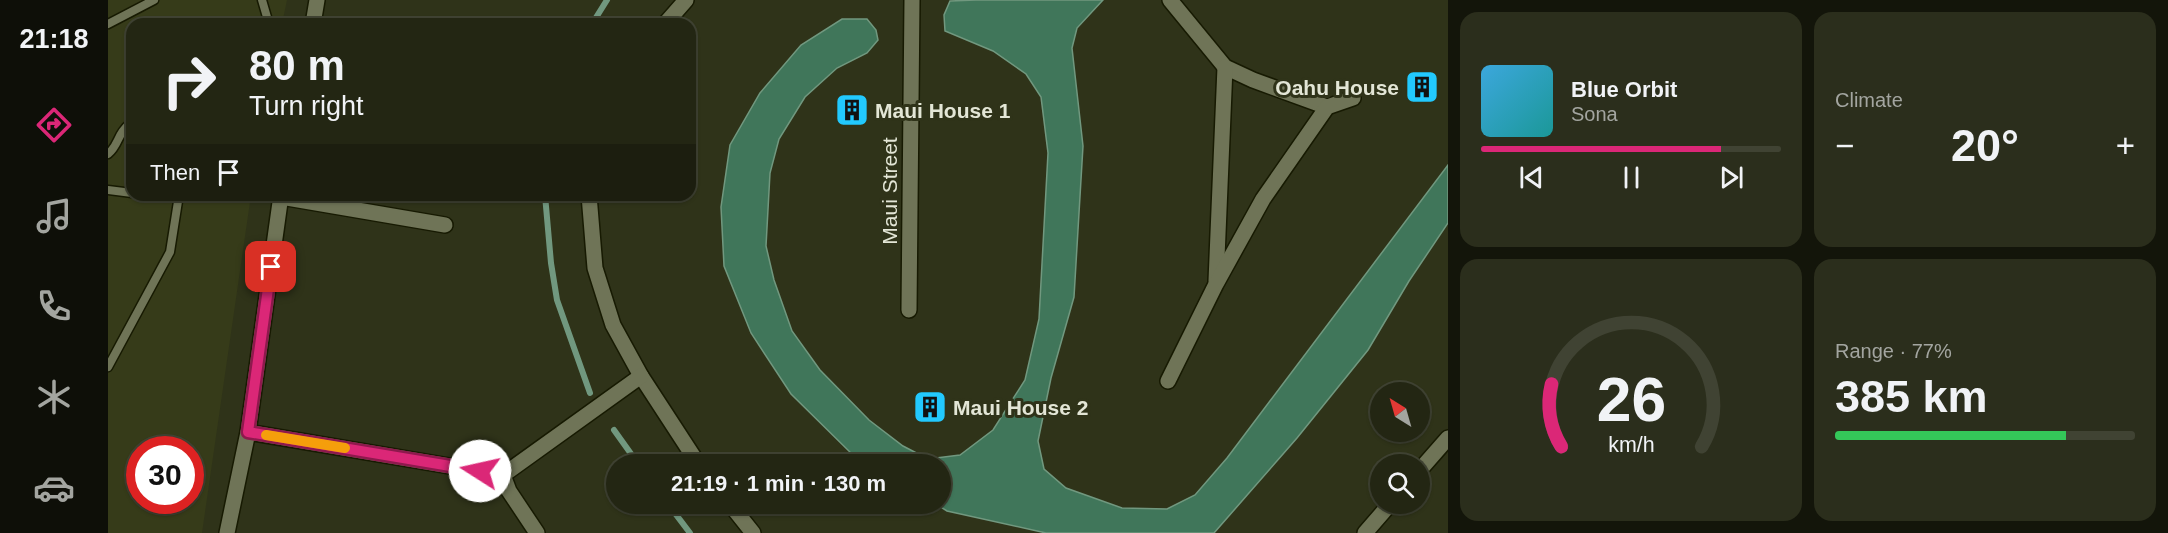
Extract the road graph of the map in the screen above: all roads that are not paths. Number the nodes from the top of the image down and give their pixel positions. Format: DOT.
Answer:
graph roads {
  1 [pos="154,0"];
  2 [pos="262,0"];
  3 [pos="317,0"];
  4 [pos="686,0"];
  5 [pos="912,0"];
  6 [pos="1170,0"];
  7 [pos="267,18"];
  8 [pos="314,18"];
  9 [pos="670,18"];
  10 [pos="108,24"];
  11 [pos="1225,67"];
  12 [pos="1353,98"];
  13 [pos="1327,107"];
  14 [pos="126,127"];
  15 [pos="108,154"];
  16 [pos="108,190"];
  17 [pos="126,192"];
  18 [pos="178,201"];
  19 [pos="280,201"];
  20 [pos="309,201"];
  21 [pos="589,201"];
  22 [pos="445,225"];
  23 [pos="1216,284"];
  24 [pos="909,310"];
  25 [pos="108,367"];
  26 [pos="641,376"];
  27 [pos="1168,381"];
  28 [pos="248,432"];
  29 [pos="1448,438"];
  30 [pos="692,454"];
  31 [pos="1430,458"];
  32 [pos="503,475"];
  33 [pos="738,514"];
  34 [pos="1381,514"];
  35 [pos="227,533"];
  36 [pos="537,533"];
  37 [pos="753,533"];
  38 [pos="1365,533"];
  1 -- 10 [label="lane"];
  2 -- 7 [label="lane"];
  3 -- 8 [label="street"];
  4 -- 9 [label="street"];
  5 -- 24 [label="street, Maui Street"];
  6 -- 11 [label="street"];
  11 -- 13 [label="street"];
  11 -- 23 [label="street"];
  12 -- 13 [label="street"];
  13 -- 23 [label="street"];
  14 -- 15 [label="lane"];
  16 -- 17 [label="lane"];
  18 -- 25 [label="lane"];
  19 -- 28 [label="street"];
  20 -- 22 [label="street"];
  21 -- 26 [label="street"];
  23 -- 27 [label="street"];
  26 -- 30 [label="street"];
  26 -- 32 [label="street"];
  28 -- 32 [label="street"];
  28 -- 35 [label="street"];
  29 -- 31 [label="street"];
  32 -- 36 [label="street"];
  33 -- 37 [label="street"];
  34 -- 38 [label="street"];
}
